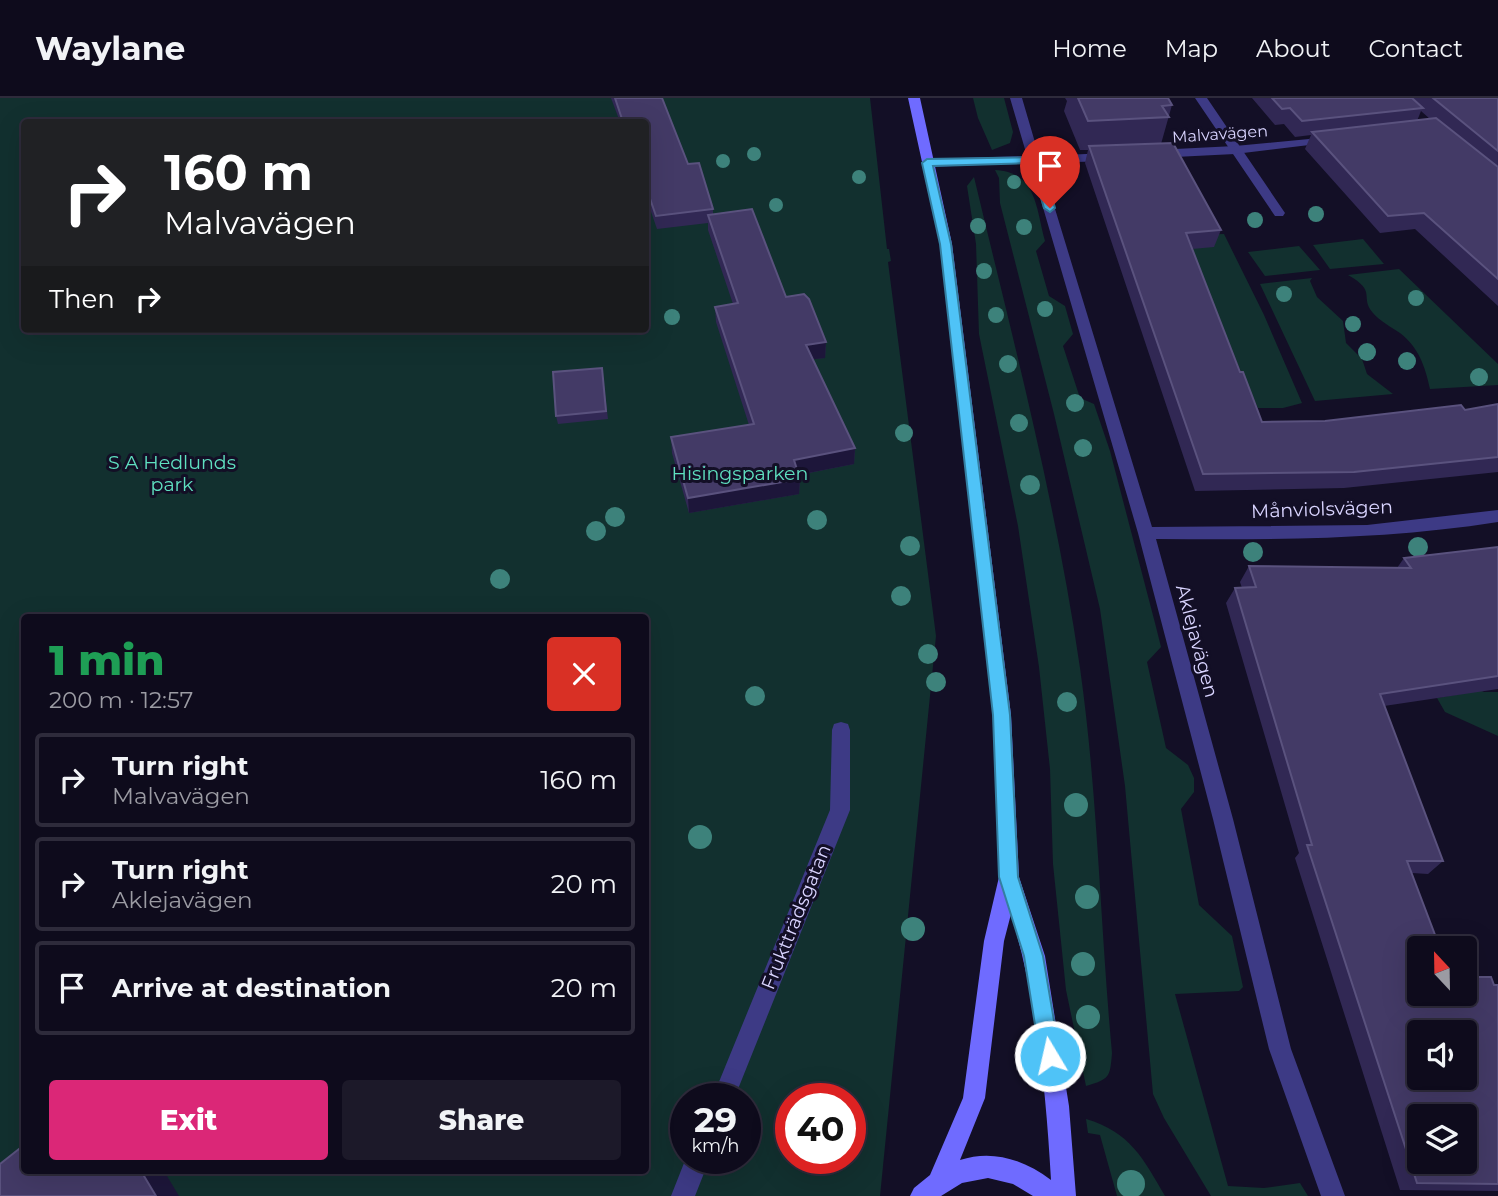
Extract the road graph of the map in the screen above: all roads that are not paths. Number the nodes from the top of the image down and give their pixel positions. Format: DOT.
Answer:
graph roads {
  1 [pos="914,98"];
  2 [pos="1016,98"];
  3 [pos="1202,98"];
  4 [pos="1344,139"];
  5 [pos="1235,150"];
  6 [pos="1144,155"];
  7 [pos="1118,156"];
  8 [pos="1036,160"];
  9 [pos="927,163"];
  10 [pos="1279,213"];
  11 [pos="1498,516"];
  12 [pos="1146,533"];
  13 [pos="841,730"];
  14 [pos="1009,877"];
  15 [pos="729,1083"];
  16 [pos="692,1174"];
  17 [pos="931,1188"];
  18 [pos="683,1196"];
  19 [pos="1053,1196"];
  20 [pos="1064,1196"];
  21 [pos="1333,1196"];
  1 -- 9 [label="street"];
  2 -- 8 [label="street, Aklejavägen"];
  3 -- 5 [label="street"];
  4 -- 5 [label="street, Malvavägen"];
  5 -- 6 [label="street, Malvavägen"];
  5 -- 10 [label="street"];
  7 -- 8 [label="street"];
  8 -- 9 [label="street"];
  8 -- 12 [label="street, Aklejavägen"];
  9 -- 14 [label="street"];
  11 -- 12 [label="street, Månviolsvägen"];
  12 -- 21 [label="street, Aklejavägen"];
  13 -- 15 [label="street, Fruktträdsgatan"];
  14 -- 17 [label="street"];
  14 -- 20 [label="street"];
  16 -- 18 [label="street"];
  17 -- 19 [label="street"];
}
